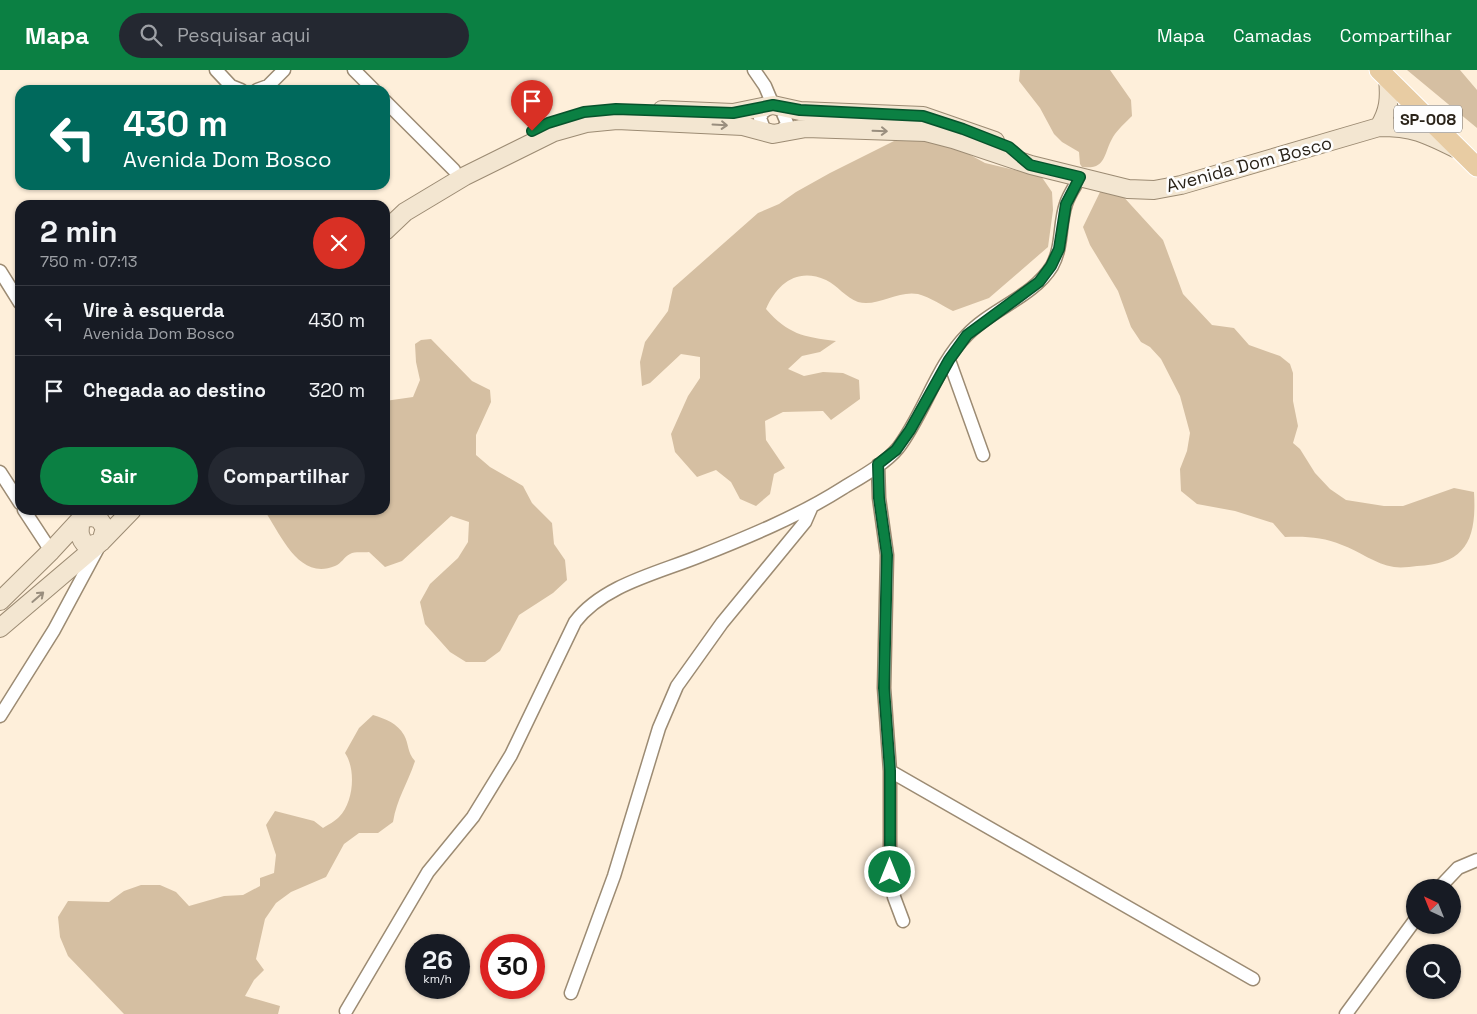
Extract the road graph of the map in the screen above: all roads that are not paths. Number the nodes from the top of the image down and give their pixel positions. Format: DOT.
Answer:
graph roads {
  1 [pos="216,70"];
  2 [pos="284,70"];
  3 [pos="354,70"];
  4 [pos="754,70"];
  5 [pos="1388,73"];
  6 [pos="230,85"];
  7 [pos="266,85"];
  8 [pos="369,85"];
  9 [pos="773,105"];
  10 [pos="390,106"];
  11 [pos="1379,127"];
  12 [pos="773,134"];
  13 [pos="1469,151"];
  14 [pos="1030,165"];
  15 [pos="1477,167"];
  16 [pos="454,170"];
  17 [pos="1080,177"];
  18 [pos="390,211"];
  19 [pos="390,226"];
  20 [pos="0,271"];
  21 [pos="15,295"];
  22 [pos="949,360"];
  23 [pos="983,455"];
  24 [pos="878,464"];
  25 [pos="0,472"];
  26 [pos="15,495"];
  27 [pos="812,506"];
  28 [pos="27,515"];
  29 [pos="84,515"];
  30 [pos="85,515"];
  31 [pos="87,515"];
  32 [pos="126,515"];
  33 [pos="94,544"];
  34 [pos="51,551"];
  35 [pos="0,601"];
  36 [pos="0,628"];
  37 [pos="0,716"];
  38 [pos="890,771"];
  39 [pos="1477,860"];
  40 [pos="1448,879"];
  41 [pos="903,921"];
  42 [pos="1406,932"];
  43 [pos="1253,979"];
  44 [pos="571,993"];
  45 [pos="346,1011"];
  46 [pos="1346,1014"];
  1 -- 6 [label="street"];
  2 -- 7 [label="street"];
  3 -- 8 [label="street"];
  4 -- 9 [label="street"];
  5 -- 11 [label="street"];
  5 -- 13 [label="main road, SP-008"];
  9 -- 12 [label="street"];
  9 -- 12 [label="street"];
  9 -- 14 [label="street, Avenida Dom Bosco"];
  9 -- 16 [label="street, Avenida Dom Bosco"];
  10 -- 16 [label="street"];
  11 -- 13 [label="street, Avenida Dom Bosco"];
  11 -- 17 [label="street, Avenida Dom Bosco"];
  12 -- 14 [label="street, Avenida Dom Bosco, one-way"];
  19 -- 12 [label="street, Avenida Dom Bosco, one-way"];
  13 -- 15 [label="main road, SP-008"];
  14 -- 17 [label="street, Avenida Dom Bosco"];
  16 -- 18 [label="street, Avenida Dom Bosco"];
  17 -- 22 [label="street"];
  20 -- 21 [label="street"];
  22 -- 23 [label="street"];
  22 -- 24 [label="street"];
  24 -- 27 [label="street"];
  24 -- 38 [label="street"];
  25 -- 26 [label="street"];
  27 -- 44 [label="street"];
  27 -- 45 [label="street"];
  28 -- 34 [label="street"];
  29 -- 34 [label="street"];
  30 -- 33 [label="street"];
  31 -- 33 [label="street"];
  32 -- 33 [label="street"];
  33 -- 34 [label="street"];
  36 -- 33 [label="street, one-way"];
  33 -- 37 [label="street"];
  34 -- 35 [label="street"];
  38 -- 41 [label="street"];
  38 -- 43 [label="street"];
  39 -- 40 [label="street"];
  42 -- 46 [label="street"];
}
